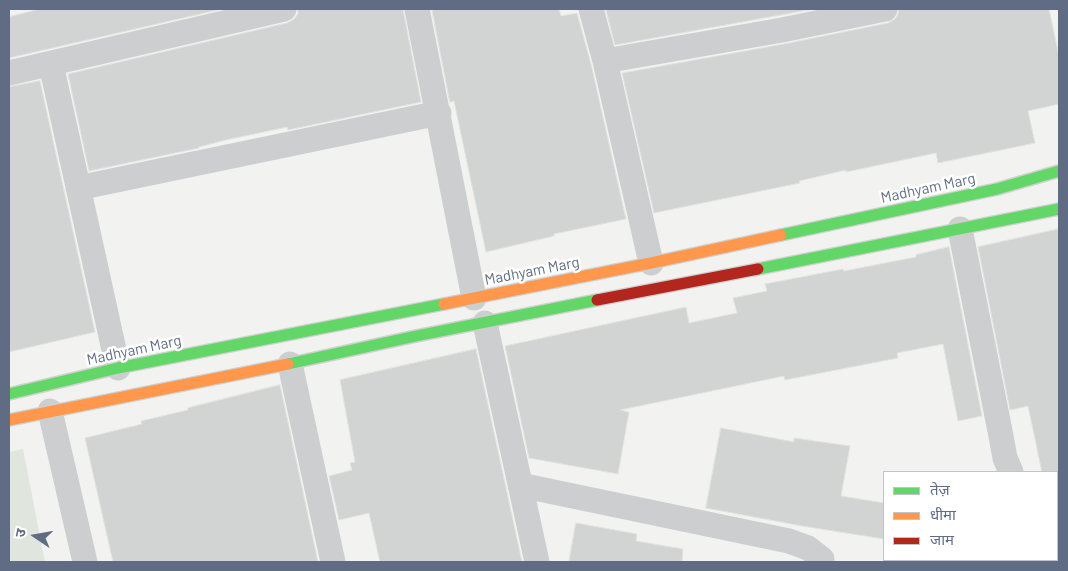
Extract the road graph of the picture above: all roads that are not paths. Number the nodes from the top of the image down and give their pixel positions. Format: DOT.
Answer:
graph roads {
  1 [pos="284,9"];
  2 [pos="418,9"];
  3 [pos="592,9"];
  4 [pos="885,9"];
  5 [pos="780,20"];
  6 [pos="605,61"];
  7 [pos="51,64"];
  8 [pos="9,74"];
  9 [pos="439,113"];
  10 [pos="1059,172"];
  11 [pos="78,188"];
  12 [pos="1059,209"];
  13 [pos="960,229"];
  14 [pos="651,263"];
  15 [pos="474,298"];
  16 [pos="485,323"];
  17 [pos="290,364"];
  18 [pos="118,368"];
  19 [pos="9,394"];
  20 [pos="50,411"];
  21 [pos="9,420"];
  22 [pos="1011,471"];
  23 [pos="520,485"];
  24 [pos="85,562"];
  25 [pos="333,562"];
  26 [pos="536,562"];
  27 [pos="822,562"];
  1 -- 7 [label="street"];
  2 -- 9 [label="street"];
  3 -- 6 [label="street"];
  4 -- 5 [label="street"];
  5 -- 6 [label="street"];
  6 -- 14 [label="street"];
  7 -- 8 [label="street"];
  7 -- 11 [label="street"];
  9 -- 11 [label="street"];
  9 -- 15 [label="street"];
  10 -- 14 [label="street, Madhyam Marg"];
  11 -- 18 [label="street"];
  12 -- 13 [label="street"];
  13 -- 16 [label="street"];
  13 -- 22 [label="street"];
  14 -- 15 [label="street, Madhyam Marg"];
  15 -- 18 [label="street, Madhyam Marg"];
  16 -- 17 [label="street"];
  16 -- 23 [label="street"];
  17 -- 20 [label="street"];
  17 -- 25 [label="street"];
  18 -- 19 [label="street, Madhyam Marg"];
  20 -- 21 [label="street"];
  20 -- 24 [label="street"];
  23 -- 26 [label="street"];
  23 -- 27 [label="street"];
}
